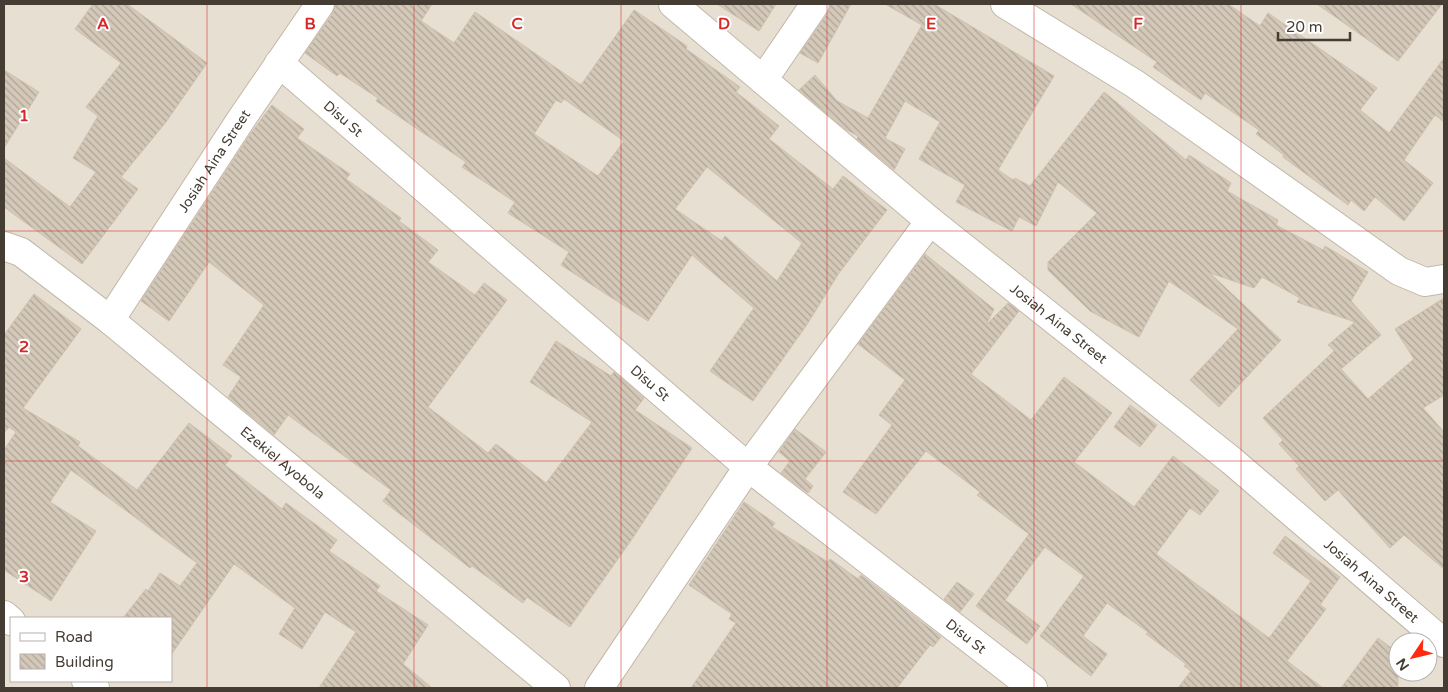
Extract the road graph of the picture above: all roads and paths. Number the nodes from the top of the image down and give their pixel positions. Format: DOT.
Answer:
graph roads {
  1 [pos="320,4"];
  2 [pos="672,4"];
  3 [pos="815,4"];
  4 [pos="1004,4"];
  5 [pos="279,63"];
  6 [pos="763,80"];
  7 [pos="930,221"];
  8 [pos="4,246"];
  9 [pos="1444,279"];
  10 [pos="110,320"];
  11 [pos="748,467"];
  12 [pos="1444,643"];
  13 [pos="556,688"];
  14 [pos="599,688"];
  15 [pos="1033,688"];
  1 -- 5 [label="street, Josiah Aina Street"];
  2 -- 6 [label="street, Josiah Aina Street"];
  3 -- 6 [label="street"];
  4 -- 9 [label="street"];
  5 -- 10 [label="street, Josiah Aina Street"];
  5 -- 11 [label="street, Disu St"];
  6 -- 7 [label="street, Josiah Aina Street"];
  7 -- 11 [label="street"];
  7 -- 12 [label="street, Josiah Aina Street"];
  8 -- 10 [label="street, Ezekiel Ayobola"];
  10 -- 13 [label="street, Ezekiel Ayobola"];
  11 -- 14 [label="street"];
  11 -- 15 [label="street, Disu St"];
}
